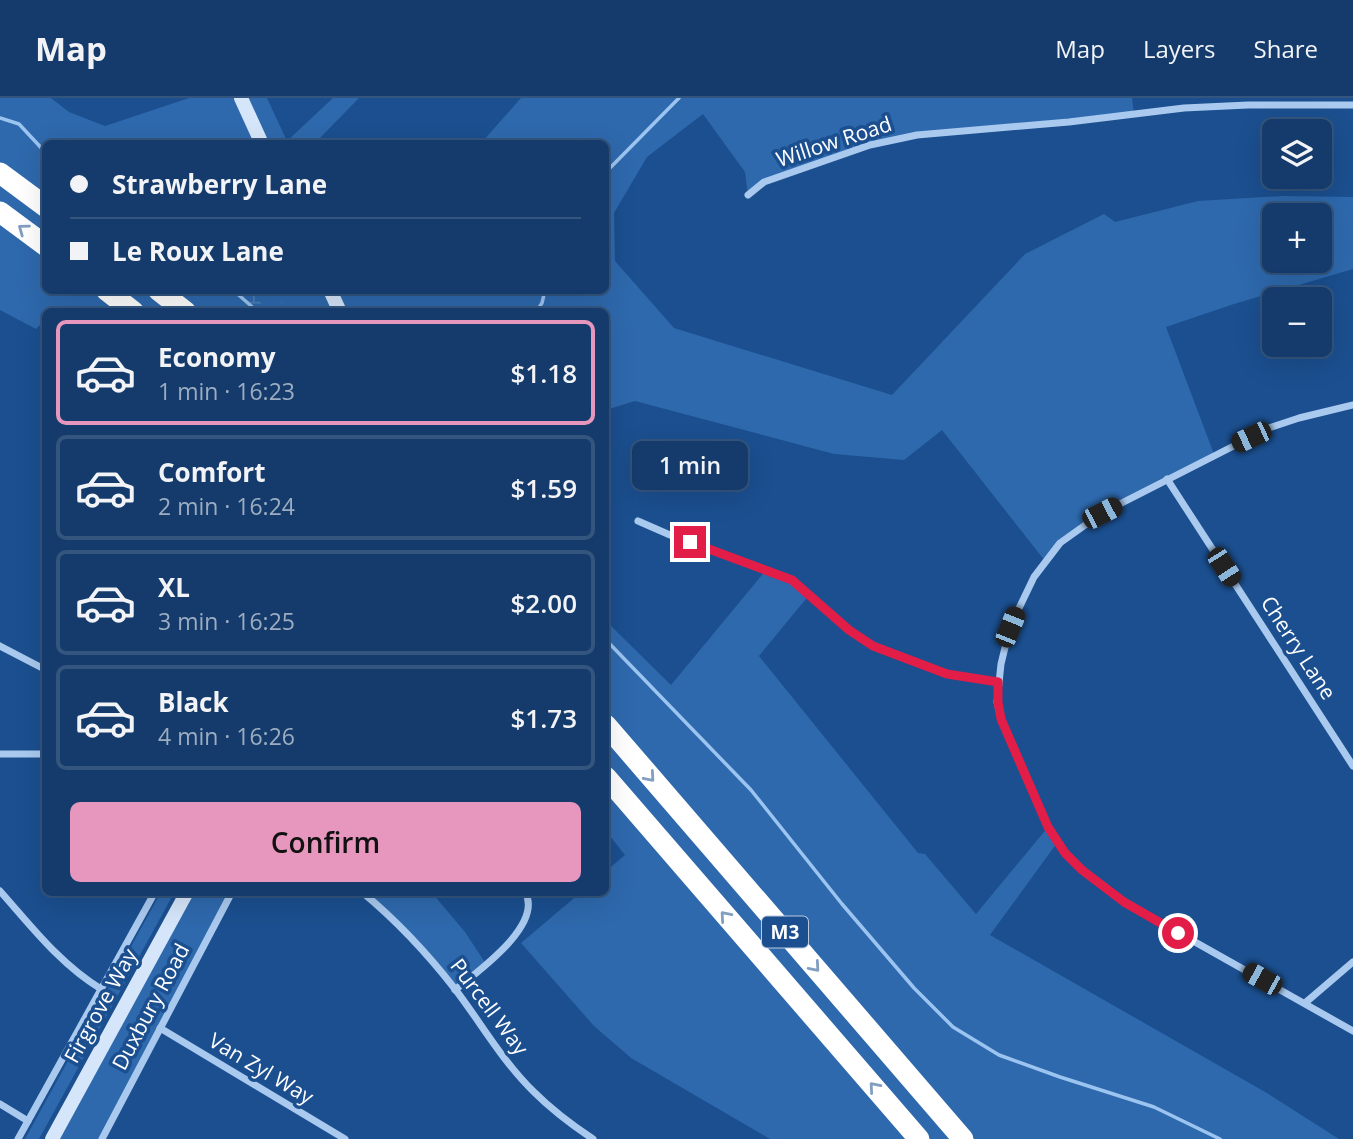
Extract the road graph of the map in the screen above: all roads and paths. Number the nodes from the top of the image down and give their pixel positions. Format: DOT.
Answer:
graph roads {
  1 [pos="241,98"];
  2 [pos="1353,105"];
  3 [pos="260,140"];
  4 [pos="0,173"];
  5 [pos="748,195"];
  6 [pos="42,203"];
  7 [pos="0,212"];
  8 [pos="42,243"];
  9 [pos="111,294"];
  10 [pos="163,294"];
  11 [pos="129,308"];
  12 [pos="181,308"];
  13 [pos="1353,405"];
  14 [pos="1167,478"];
  15 [pos="638,521"];
  16 [pos="0,646"];
  17 [pos="42,668"];
  18 [pos="998,682"];
  19 [pos="609,728"];
  20 [pos="0,754"];
  21 [pos="42,754"];
  22 [pos="1353,766"];
  23 [pos="609,780"];
  24 [pos="0,891"];
  25 [pos="153,896"];
  26 [pos="185,896"];
  27 [pos="230,896"];
  28 [pos="367,896"];
  29 [pos="527,896"];
  30 [pos="1353,962"];
  31 [pos="101,989"];
  32 [pos="455,989"];
  33 [pos="1305,1003"];
  34 [pos="160,1028"];
  35 [pos="1353,1031"];
  36 [pos="0,1104"];
  37 [pos="28,1121"];
  38 [pos="18,1139"];
  39 [pos="52,1139"];
  40 [pos="102,1139"];
  41 [pos="345,1139"];
  42 [pos="593,1139"];
  43 [pos="919,1139"];
  44 [pos="963,1139"];
  1 -- 3 [label="street"];
  2 -- 5 [label="street, Willow Road"];
  4 -- 6 [label="highway"];
  8 -- 7 [label="highway, one-way"];
  9 -- 11 [label="highway"];
  10 -- 12 [label="highway"];
  13 -- 14 [label="street"];
  14 -- 18 [label="street"];
  14 -- 22 [label="street, Cherry Lane"];
  15 -- 18 [label="street"];
  16 -- 17 [label="street"];
  18 -- 33 [label="street"];
  19 -- 44 [label="highway, M3, one-way"];
  20 -- 21 [label="street"];
  43 -- 23 [label="highway, M3, one-way"];
  24 -- 31 [label="street"];
  25 -- 31 [label="street"];
  26 -- 39 [label="street, Firgrove Way"];
  27 -- 34 [label="street, Duxbury Road"];
  28 -- 32 [label="street, Purcell Way"];
  29 -- 32 [label="street"];
  30 -- 33 [label="street"];
  31 -- 37 [label="street"];
  32 -- 42 [label="street, Purcell Way"];
  33 -- 35 [label="street"];
  34 -- 40 [label="street, Duxbury Road"];
  34 -- 41 [label="street, Van Zyl Way"];
  36 -- 37 [label="street"];
  37 -- 38 [label="street"];
}
